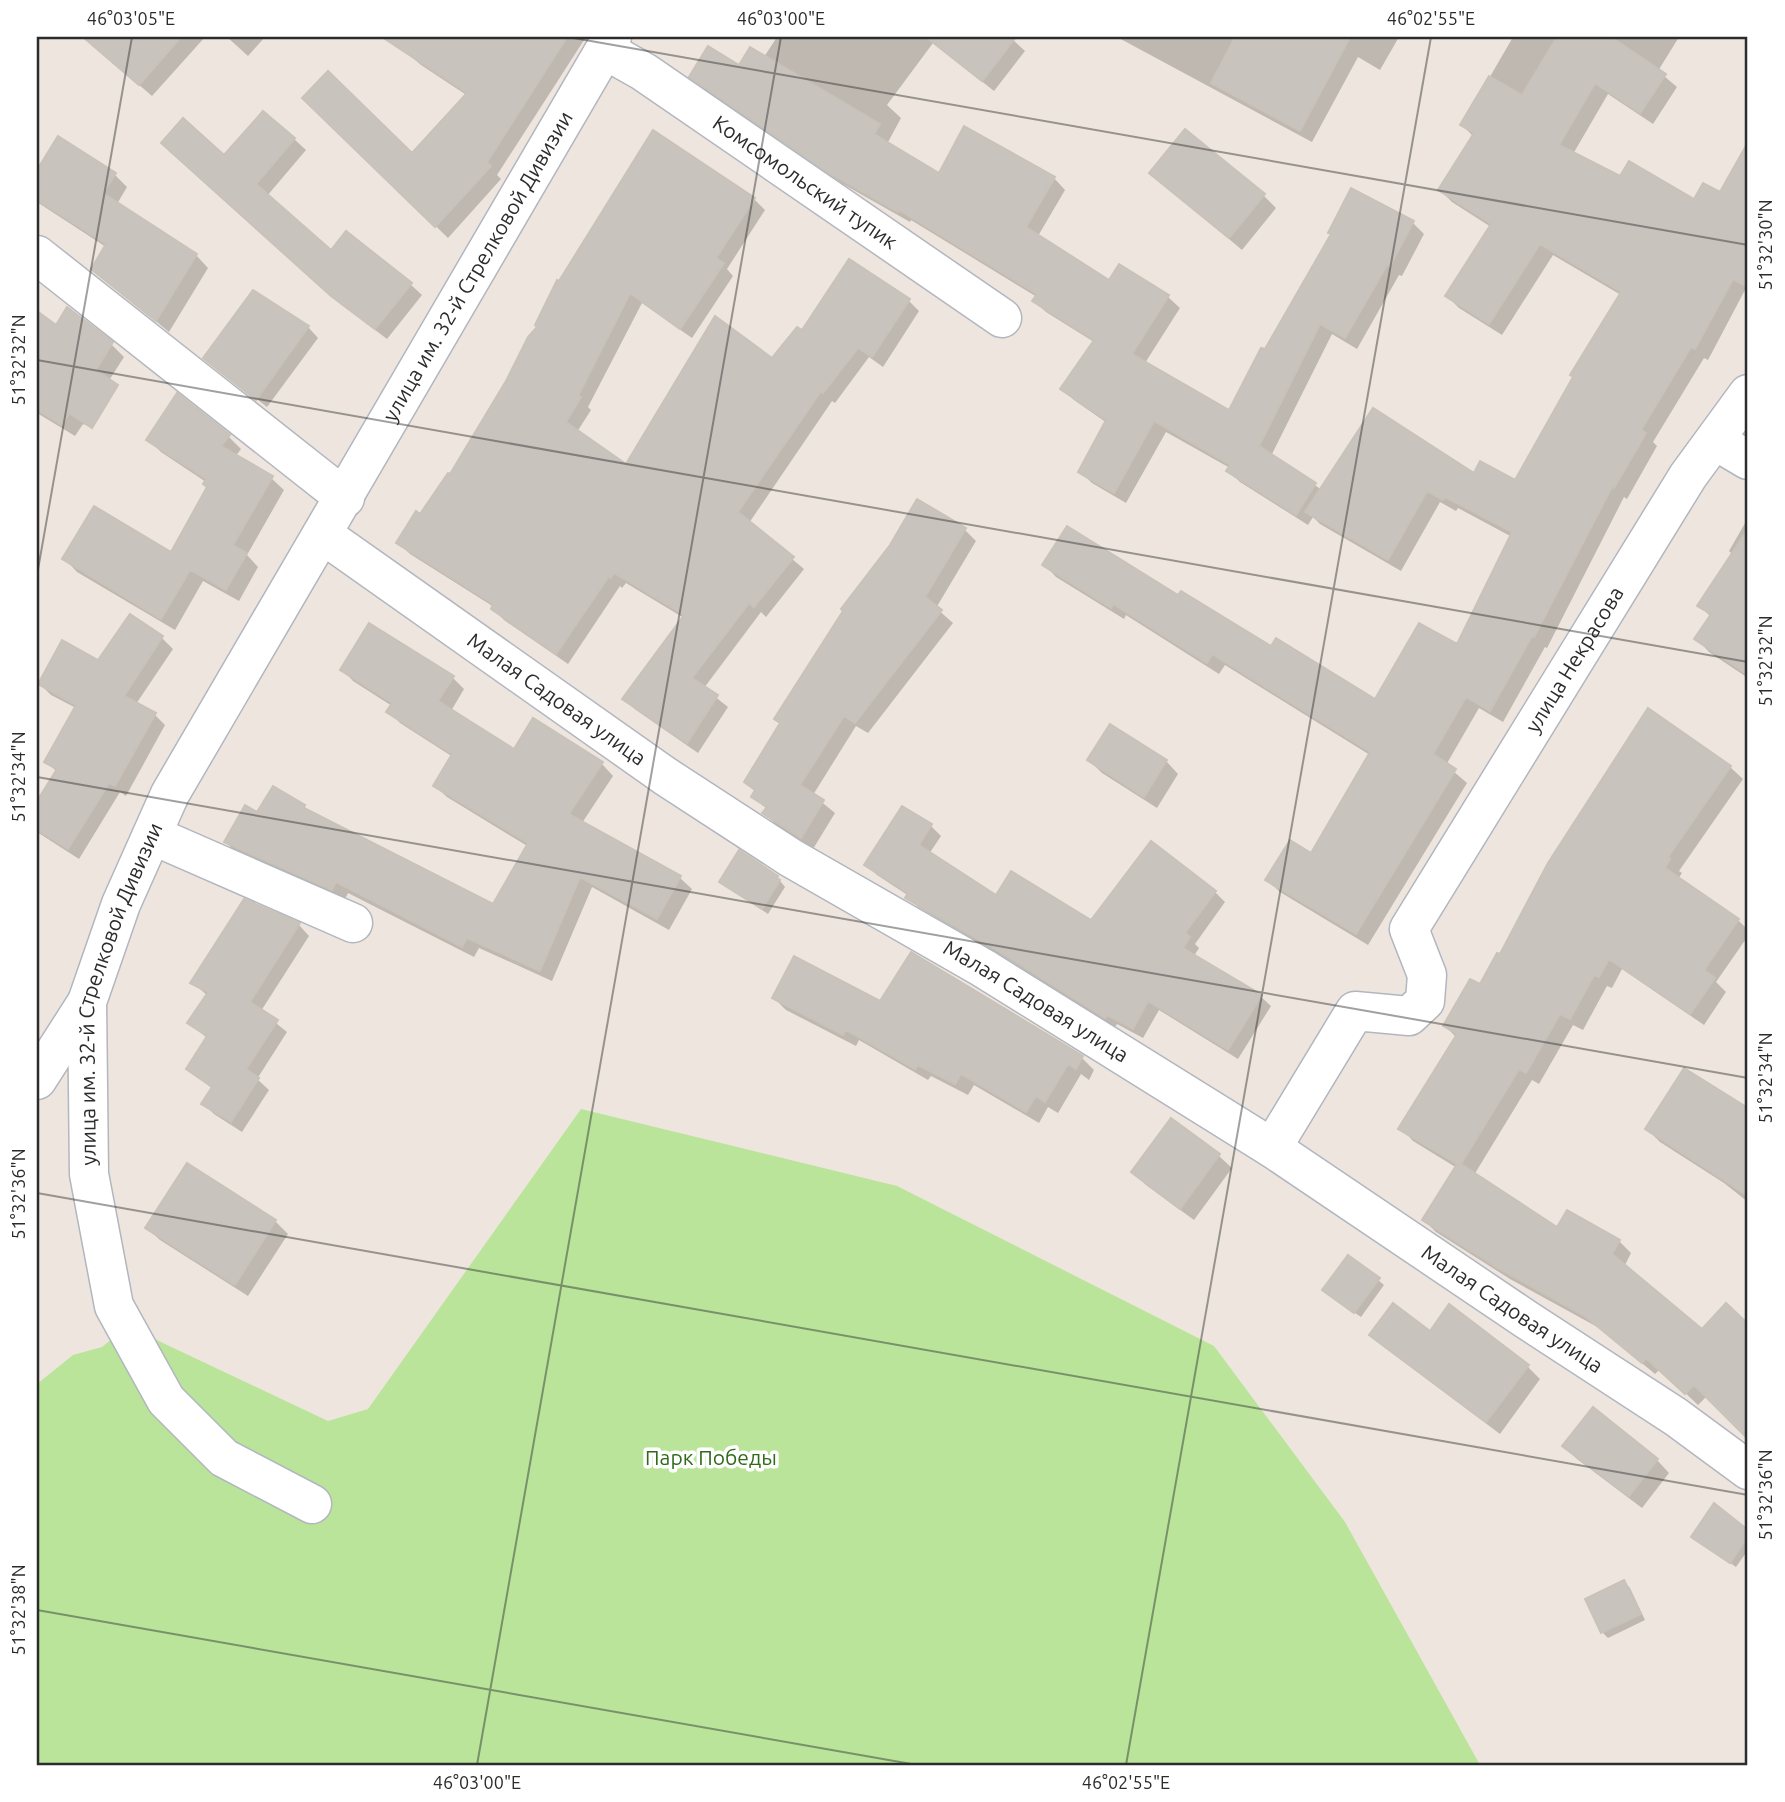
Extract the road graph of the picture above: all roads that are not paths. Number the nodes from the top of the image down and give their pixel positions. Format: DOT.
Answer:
graph roads {
  1 [pos="608,43"];
  2 [pos="37,256"];
  3 [pos="1002,318"];
  4 [pos="1748,394"];
  5 [pos="1716,441"];
  6 [pos="1748,460"];
  7 [pos="345,498"];
  8 [pos="322,534"];
  9 [pos="152,835"];
  10 [pos="353,923"];
  11 [pos="87,1002"];
  12 [pos="37,1080"];
  13 [pos="1272,1147"];
  14 [pos="1748,1470"];
  15 [pos="312,1504"];
  1 -- 3 [label="street, Комсомольский тупик"];
  1 -- 7 [label="street, улица им. 32-й Стрелковой Дивизии"];
  2 -- 7 [label="street"];
  4 -- 5 [label="street, улица Некрасова"];
  5 -- 6 [label="street"];
  5 -- 13 [label="street, улица Некрасова"];
  7 -- 8 [label="street, улица им. 32-й Стрелковой Дивизии"];
  8 -- 9 [label="street, улица им. 32-й Стрелковой Дивизии"];
  8 -- 13 [label="street, Малая Садовая улица"];
  9 -- 10 [label="street"];
  9 -- 11 [label="street, улица им. 32-й Стрелковой Дивизии"];
  11 -- 12 [label="street"];
  11 -- 15 [label="street, улица им. 32-й Стрелковой Дивизии"];
  13 -- 14 [label="street, Малая Садовая улица"];
}
